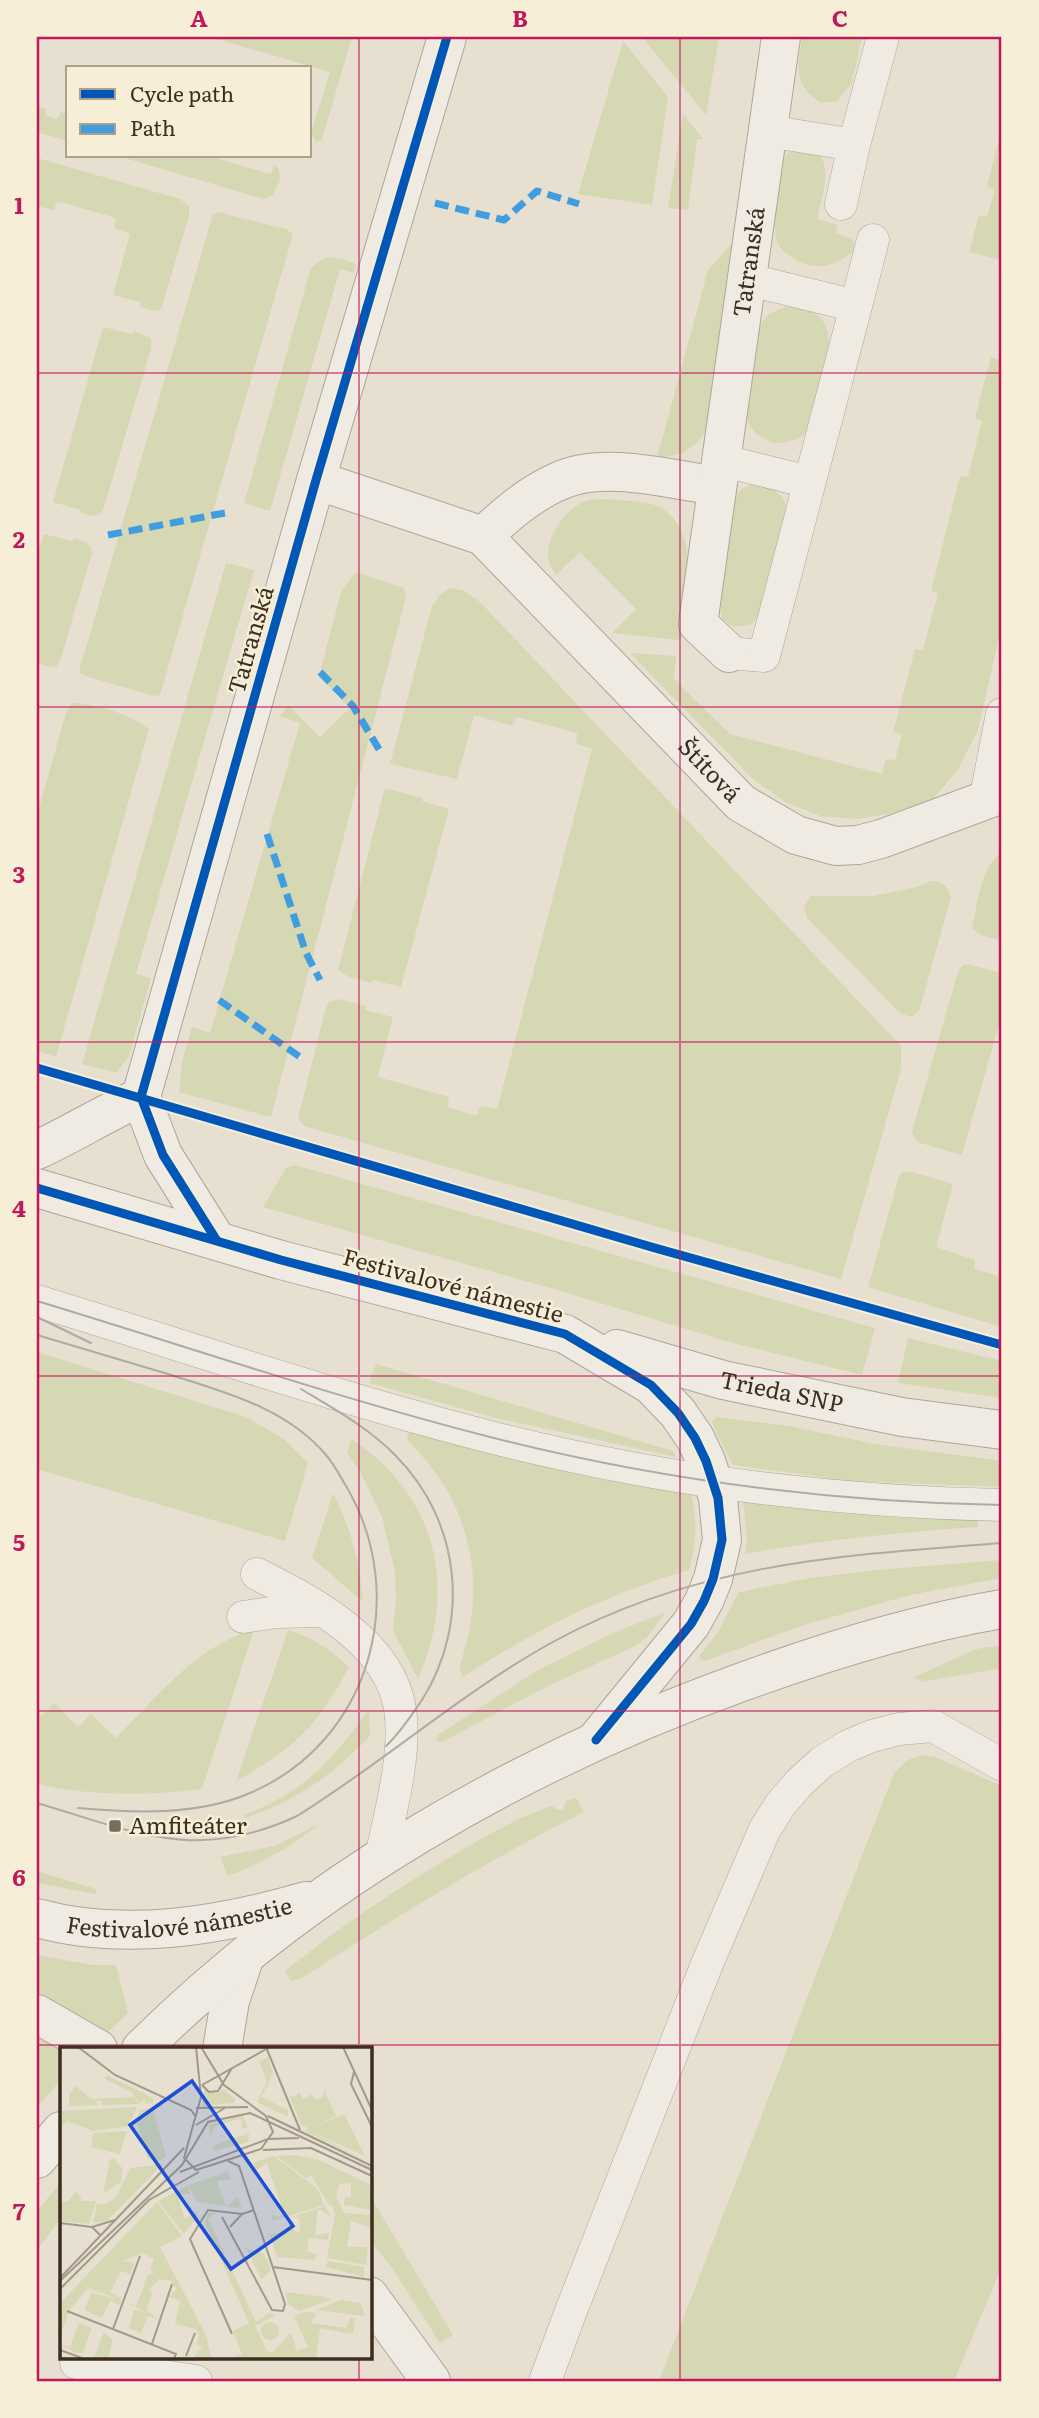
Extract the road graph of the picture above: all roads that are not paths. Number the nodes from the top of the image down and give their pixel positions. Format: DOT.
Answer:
graph roads {
  1 [pos="447,37"];
  2 [pos="781,37"];
  3 [pos="883,37"];
  4 [pos="768,131"];
  5 [pos="854,145"];
  6 [pos="841,204"];
  7 [pos="873,240"];
  8 [pos="746,279"];
  9 [pos="856,306"];
  10 [pos="718,473"];
  11 [pos="316,480"];
  12 [pos="809,482"];
  13 [pos="483,536"];
  14 [pos="729,653"];
  15 [pos="1002,714"];
  16 [pos="994,798"];
  17 [pos="141,1097"];
  18 [pos="37,1150"];
  19 [pos="37,1188"];
  20 [pos="217,1241"];
  21 [pos="37,1301"];
  22 [pos="565,1334"];
  23 [pos="1002,1430"];
  24 [pos="715,1483"];
  25 [pos="1002,1505"];
  26 [pos="257,1574"];
  27 [pos="1002,1608"];
  28 [pos="324,1611"];
  29 [pos="243,1617"];
  30 [pos="596,1740"];
  31 [pos="1002,1765"];
  32 [pos="380,1857"];
  33 [pos="321,1896"];
  34 [pos="37,1919"];
  35 [pos="245,1956"];
  36 [pos="37,2014"];
  37 [pos="95,2047"];
  38 [pos="143,2047"];
  39 [pos="222,2047"];
  40 [pos="60,2132"];
  41 [pos="37,2159"];
  42 [pos="371,2299"];
  43 [pos="76,2363"];
  44 [pos="196,2381"];
  45 [pos="431,2381"];
  46 [pos="545,2381"];
  1 -- 11 [label="street, Tatranská"];
  2 -- 4 [label="street, Tatranská"];
  3 -- 5 [label="lane"];
  4 -- 5 [label="lane"];
  4 -- 8 [label="street, Tatranská"];
  5 -- 6 [label="lane"];
  7 -- 9 [label="lane"];
  8 -- 9 [label="lane"];
  8 -- 10 [label="street, Tatranská"];
  9 -- 12 [label="lane"];
  10 -- 12 [label="lane"];
  10 -- 13 [label="street"];
  10 -- 14 [label="street, Tatranská"];
  11 -- 13 [label="street"];
  11 -- 17 [label="street, Tatranská"];
  12 -- 14 [label="lane"];
  13 -- 16 [label="street, Štítová"];
  15 -- 16 [label="lane"];
  17 -- 18 [label="street"];
  17 -- 20 [label="street"];
  19 -- 20 [label="street, Festivalové námestie"];
  20 -- 22 [label="street, Festivalové námestie"];
  21 -- 24 [label="lane"];
  22 -- 23 [label="street, Trieda SNP"];
  22 -- 24 [label="street, Festivalové námestie"];
  24 -- 25 [label="lane"];
  24 -- 30 [label="street, Festivalové námestie"];
  26 -- 28 [label="lane"];
  27 -- 30 [label="street"];
  28 -- 29 [label="lane"];
  28 -- 32 [label="lane"];
  30 -- 32 [label="street, Festivalové námestie"];
  31 -- 46 [label="lane"];
  32 -- 33 [label="street, Festivalové námestie"];
  33 -- 34 [label="street, Festivalové námestie"];
  33 -- 35 [label="street, Festivalové námestie"];
  35 -- 38 [label="street, Festivalové námestie"];
  35 -- 39 [label="street"];
  36 -- 37 [label="street"];
  40 -- 41 [label="street"];
  42 -- 45 [label="street"];
  43 -- 44 [label="lane"];
}
